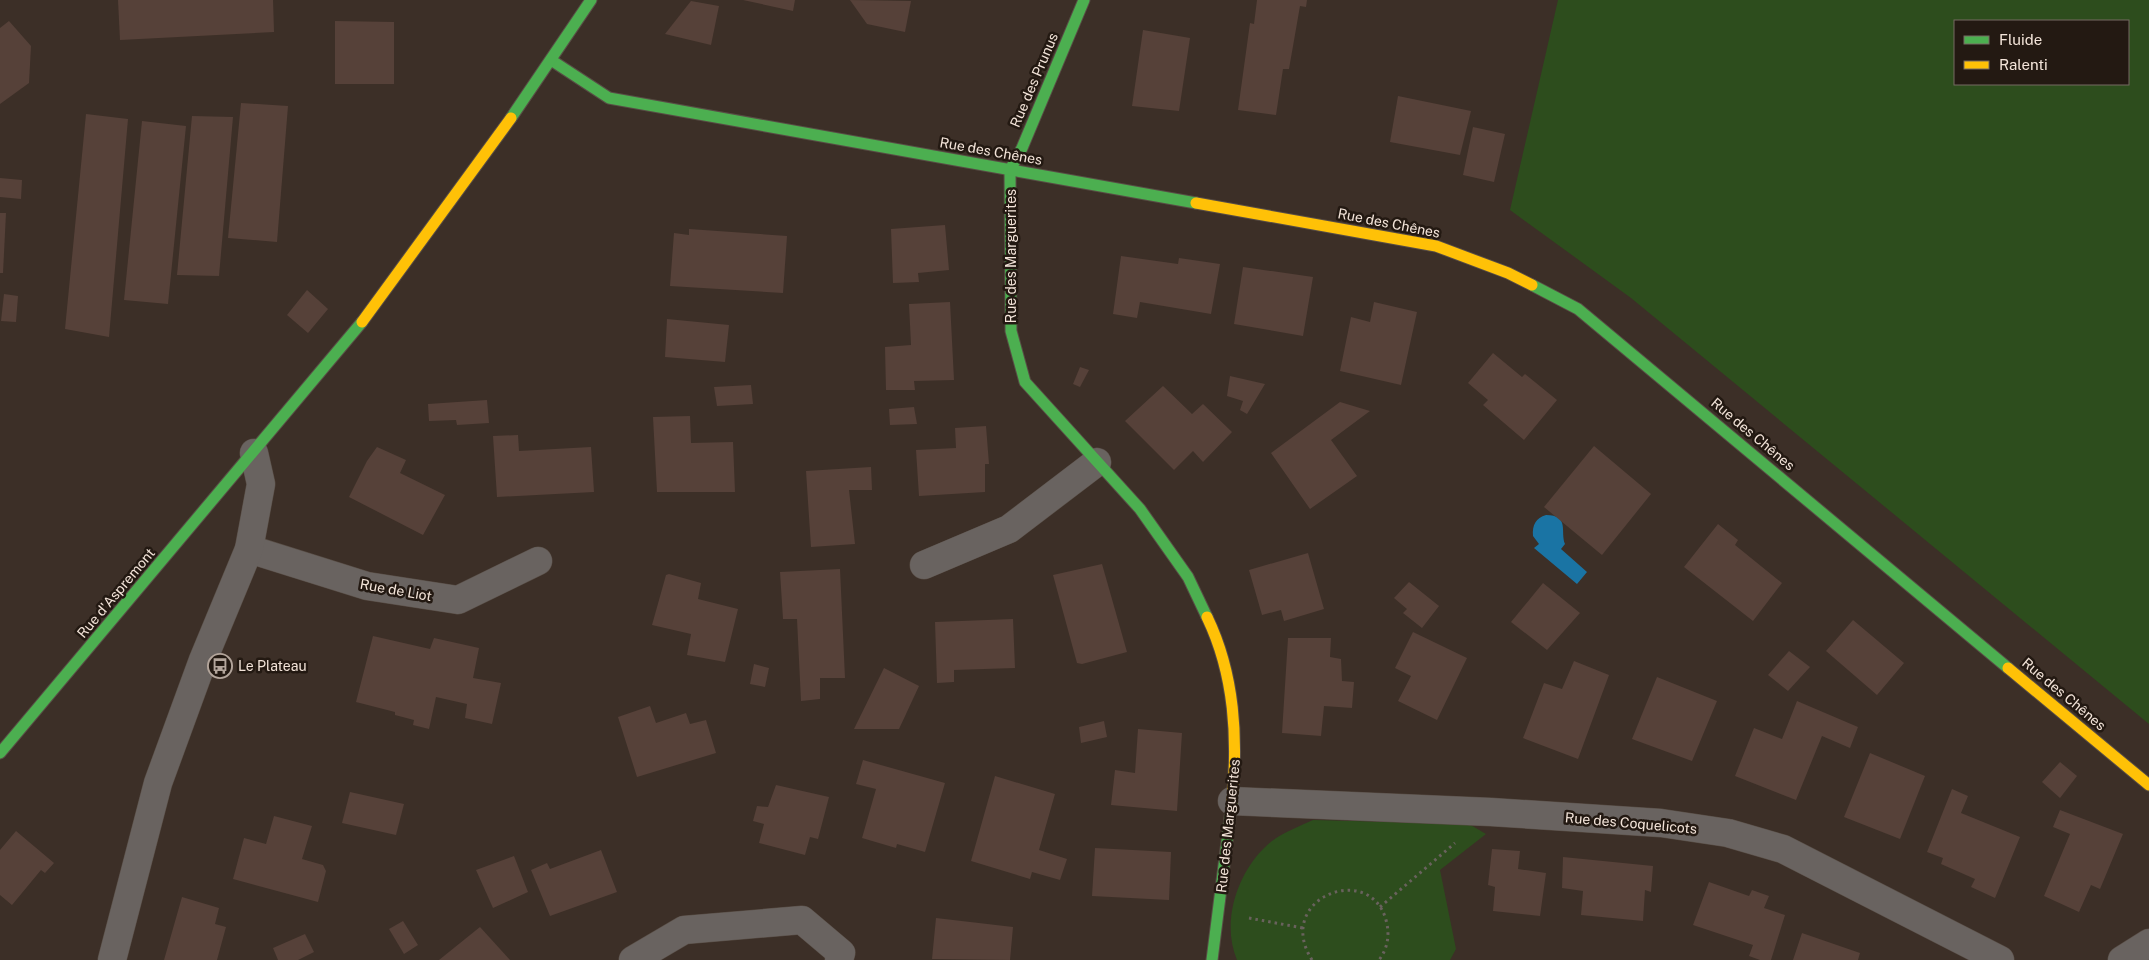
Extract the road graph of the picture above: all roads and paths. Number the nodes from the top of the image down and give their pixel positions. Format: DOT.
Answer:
graph roads {
  1 [pos="591,0"];
  2 [pos="1084,0"];
  3 [pos="551,60"];
  4 [pos="1010,170"];
  5 [pos="254,453"];
  6 [pos="1097,462"];
  7 [pos="249,549"];
  8 [pos="538,561"];
  9 [pos="924,566"];
  10 [pos="0,753"];
  11 [pos="2149,785"];
  12 [pos="1232,801"];
  13 [pos="1491,812"];
  14 [pos="1380,907"];
  15 [pos="1218,913"];
  16 [pos="1303,928"];
  17 [pos="2149,943"];
  18 [pos="112,960"];
  19 [pos="633,960"];
  20 [pos="839,960"];
  21 [pos="1212,960"];
  22 [pos="1312,960"];
  23 [pos="1378,960"];
  24 [pos="2000,960"];
  25 [pos="2122,960"];
  1 -- 3 [label="street, Rue d'Aspremont"];
  2 -- 4 [label="street, Rue des Prunus"];
  3 -- 4 [label="street, Rue des Chênes"];
  3 -- 5 [label="street, Rue d'Aspremont"];
  4 -- 6 [label="street, Rue des Marguerites"];
  4 -- 11 [label="street, Rue des Chênes"];
  5 -- 7 [label="street"];
  5 -- 10 [label="street, Rue d'Aspremont"];
  6 -- 9 [label="street"];
  6 -- 12 [label="street, Rue des Marguerites"];
  7 -- 8 [label="street, Rue de Liot"];
  7 -- 18 [label="street"];
  12 -- 13 [label="street, Rue des Coquelicots"];
  12 -- 15 [label="street, Rue des Marguerites"];
  13 -- 14 [label="path"];
  13 -- 24 [label="street, Rue des Coquelicots"];
  14 -- 16 [label="path"];
  14 -- 23 [label="path"];
  15 -- 16 [label="path"];
  15 -- 21 [label="street, Rue des Marguerites"];
  16 -- 22 [label="path"];
  17 -- 25 [label="street"];
  19 -- 20 [label="street"];
}
